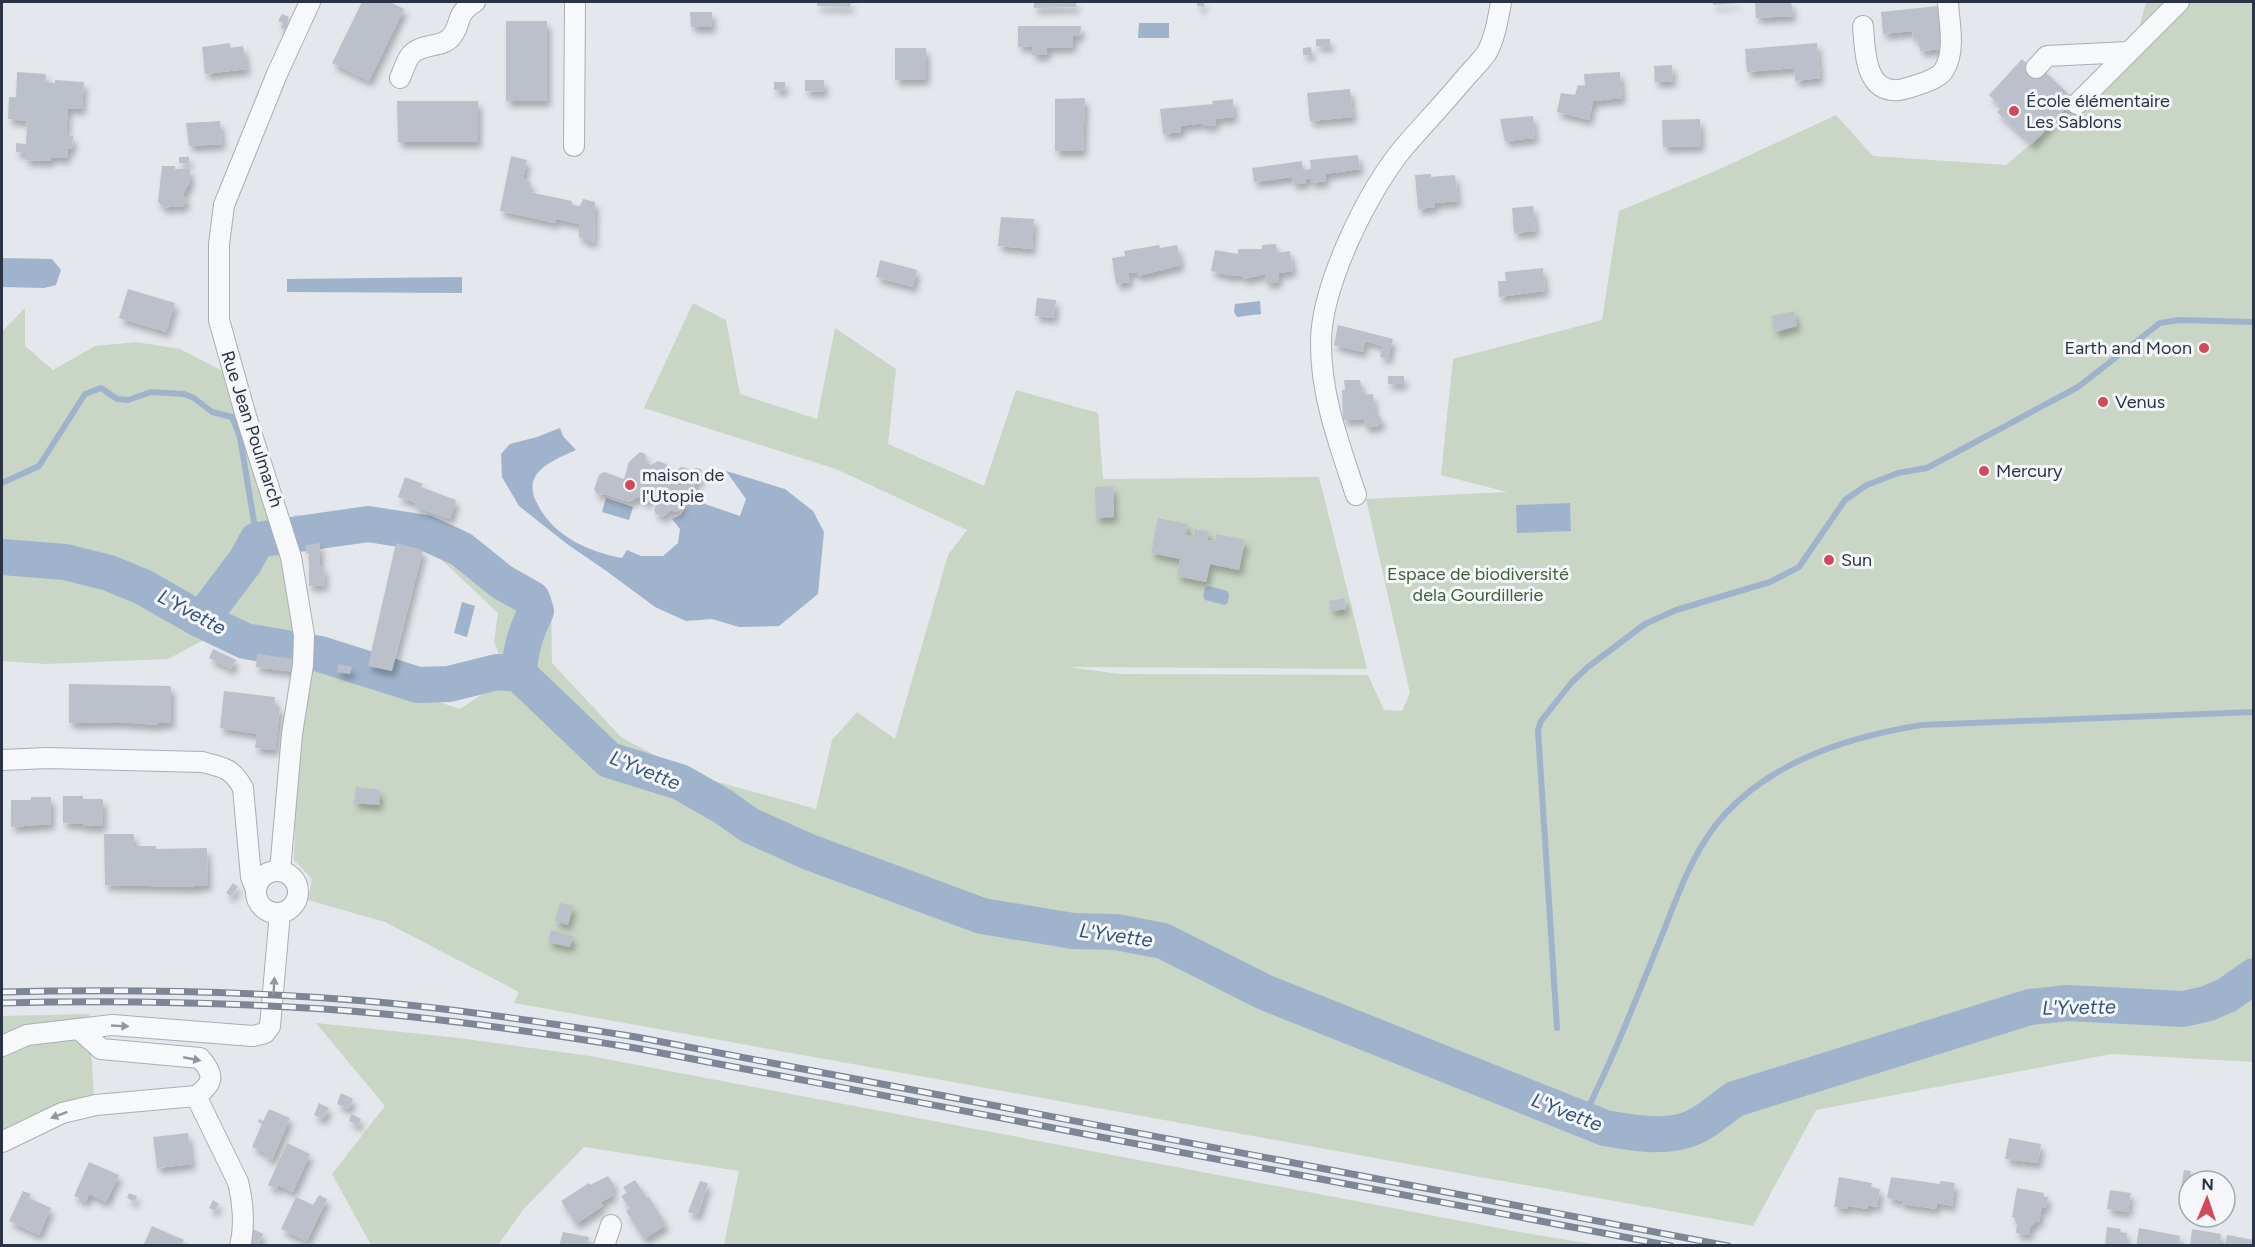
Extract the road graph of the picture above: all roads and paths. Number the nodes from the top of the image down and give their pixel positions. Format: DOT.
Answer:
graph roads {
  1 [pos="310,2"];
  2 [pos="475,2"];
  3 [pos="575,2"];
  4 [pos="1501,2"];
  5 [pos="1948,2"];
  6 [pos="2179,2"];
  7 [pos="1863,26"];
  8 [pos="2128,52"];
  9 [pos="2036,68"];
  10 [pos="400,78"];
  11 [pos="2077,104"];
  12 [pos="574,146"];
  13 [pos="1356,495"];
  14 [pos="2,760"];
  15 [pos="280,871"];
  16 [pos="256,890"];
  17 [pos="280,913"];
  18 [pos="79,1029"];
  19 [pos="2,1046"];
  20 [pos="196,1096"];
  21 [pos="2,1142"];
  22 [pos="611,1225"];
  23 [pos="240,1245"];
  24 [pos="604,1245"];
  1 -- 15 [label="street, Rue Jean Poulmarch"];
  2 -- 10 [label="street"];
  3 -- 12 [label="street"];
  4 -- 13 [label="street"];
  5 -- 7 [label="street"];
  6 -- 8 [label="street"];
  8 -- 9 [label="street"];
  8 -- 11 [label="street"];
  14 -- 16 [label="street"];
  15 -- 16 [label="street"];
  15 -- 17 [label="street"];
  16 -- 17 [label="street"];
  18 -- 17 [label="street, one-way"];
  18 -- 19 [label="street"];
  18 -- 20 [label="street, one-way"];
  20 -- 21 [label="street, one-way"];
  20 -- 23 [label="street"];
  22 -- 24 [label="street"];
}
